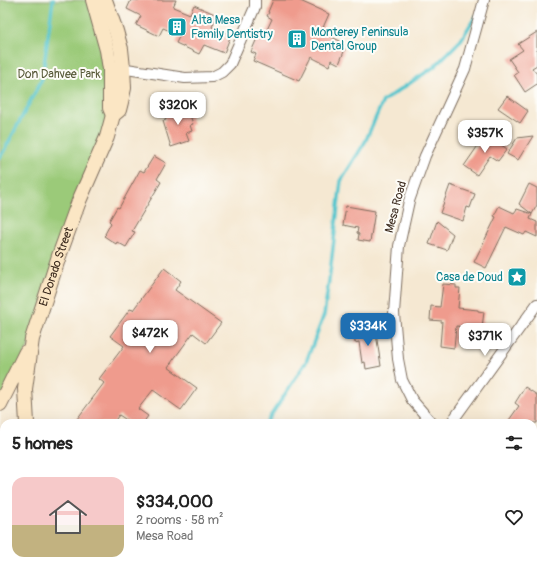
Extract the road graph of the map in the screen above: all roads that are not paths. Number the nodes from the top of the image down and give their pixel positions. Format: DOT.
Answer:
graph roads {
  1 [pos="93,0"];
  2 [pos="105,0"];
  3 [pos="255,0"];
  4 [pos="484,0"];
  5 [pos="102,32"];
  6 [pos="123,68"];
  7 [pos="113,116"];
  8 [pos="537,304"];
  9 [pos="32,339"];
  10 [pos="0,404"];
  11 [pos="27,419"];
  12 [pos="429,419"];
  13 [pos="454,419"];
  1 -- 5 [label="street, El Dorado Street"];
  2 -- 6 [label="street, El Dorado Street"];
  3 -- 6 [label="street"];
  4 -- 12 [label="street, Mesa Road"];
  5 -- 6 [label="street"];
  5 -- 7 [label="street, El Dorado Street"];
  6 -- 7 [label="street, El Dorado Street"];
  7 -- 9 [label="street, El Dorado Street"];
  8 -- 13 [label="street"];
  9 -- 10 [label="street"];
  9 -- 11 [label="street, El Dorado Street"];
}
